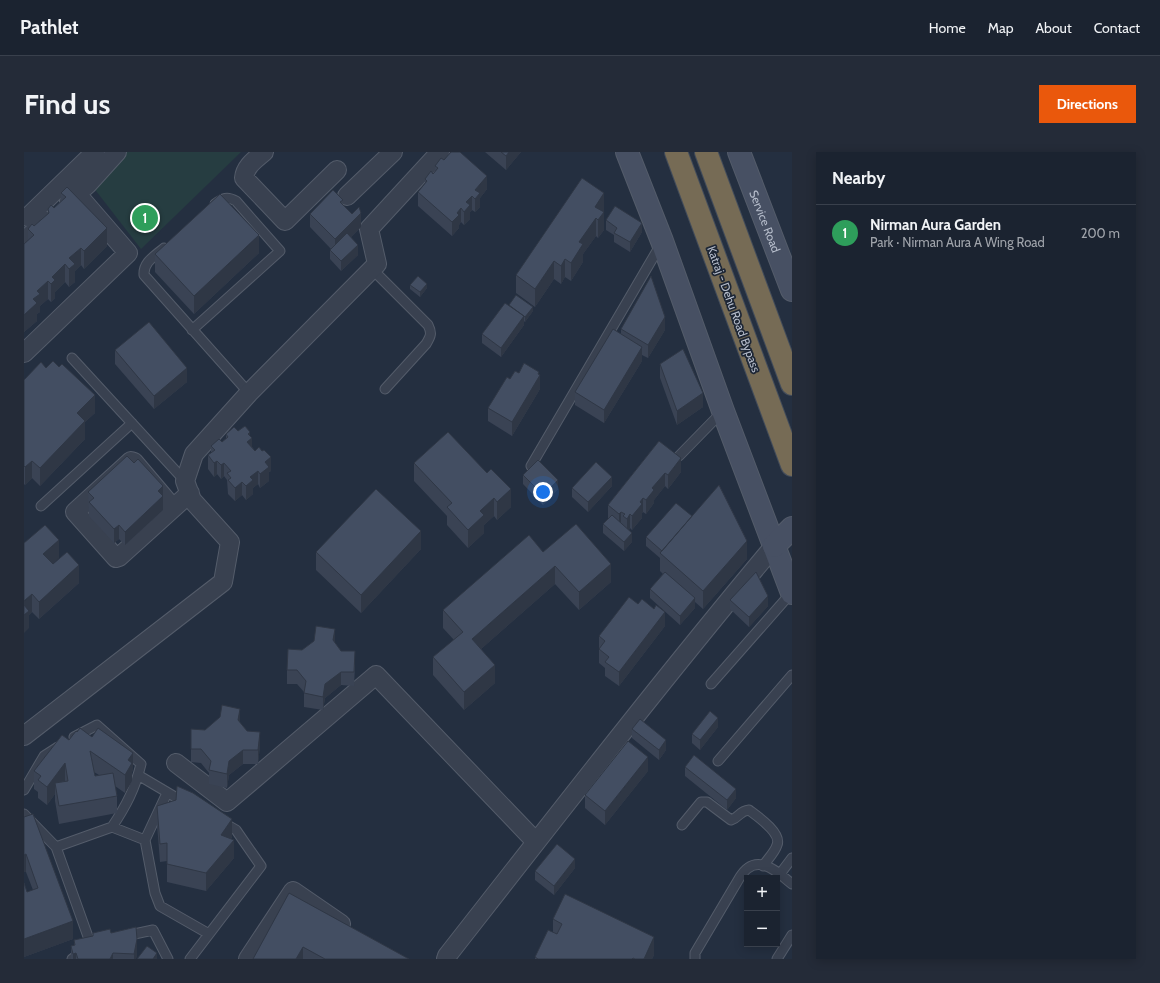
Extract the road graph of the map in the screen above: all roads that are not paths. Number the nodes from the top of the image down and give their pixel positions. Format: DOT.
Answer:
graph roads {
  1 [pos="95,152"];
  2 [pos="117,152"];
  3 [pos="264,152"];
  4 [pos="393,152"];
  5 [pos="440,152"];
  6 [pos="627,152"];
  7 [pos="676,152"];
  8 [pos="706,152"];
  9 [pos="739,152"];
  10 [pos="336,170"];
  11 [pos="77,194"];
  12 [pos="347,196"];
  13 [pos="211,208"];
  14 [pos="26,219"];
  15 [pos="24,241"];
  16 [pos="662,241"];
  17 [pos="169,243"];
  18 [pos="372,269"];
  19 [pos="792,290"];
  20 [pos="192,330"];
  21 [pos="24,353"];
  22 [pos="72,358"];
  23 [pos="792,384"];
  24 [pos="385,389"];
  25 [pos="249,394"];
  26 [pos="723,411"];
  27 [pos="132,423"];
  28 [pos="679,456"];
  29 [pos="792,465"];
  30 [pos="530,466"];
  31 [pos="188,487"];
  32 [pos="41,506"];
  33 [pos="173,508"];
  34 [pos="792,528"];
  35 [pos="774,546"];
  36 [pos="792,592"];
  37 [pos="792,674"];
  38 [pos="711,684"];
  39 [pos="26,732"];
  40 [pos="718,761"];
  41 [pos="176,763"];
  42 [pos="138,775"];
  43 [pos="24,790"];
  44 [pos="167,793"];
  45 [pos="195,808"];
  46 [pos="24,814"];
  47 [pos="216,819"];
  48 [pos="682,825"];
  49 [pos="112,827"];
  50 [pos="144,840"];
  51 [pos="536,842"];
  52 [pos="56,847"];
  53 [pos="792,858"];
  54 [pos="762,866"];
  55 [pos="780,874"];
  56 [pos="792,884"];
  57 [pos="209,934"];
  58 [pos="355,934"];
  59 [pos="792,935"];
  60 [pos="118,938"];
  61 [pos="72,959"];
  62 [pos="168,959"];
  63 [pos="190,959"];
  64 [pos="248,959"];
  65 [pos="446,959"];
  66 [pos="695,959"];
  67 [pos="777,959"];
  1 -- 14 [label="street"];
  2 -- 11 [label="street"];
  3 -- 10 [label="street"];
  4 -- 12 [label="street"];
  5 -- 18 [label="street"];
  6 -- 16 [label="street"];
  7 -- 29 [label="highway, Katraj - Dehu Road Bypass"];
  8 -- 23 [label="highway"];
  9 -- 19 [label="street, Service Road"];
  11 -- 15 [label="street"];
  11 -- 21 [label="street"];
  13 -- 20 [label="lane"];
  16 -- 26 [label="street"];
  16 -- 30 [label="lane"];
  17 -- 20 [label="lane"];
  18 -- 24 [label="lane"];
  18 -- 25 [label="street"];
  20 -- 25 [label="lane"];
  22 -- 27 [label="lane"];
  25 -- 31 [label="street"];
  26 -- 28 [label="lane"];
  26 -- 35 [label="street"];
  27 -- 31 [label="lane"];
  27 -- 32 [label="lane"];
  31 -- 33 [label="street"];
  31 -- 39 [label="street"];
  33 -- 33 [label="street"];
  34 -- 35 [label="street"];
  35 -- 36 [label="street"];
  35 -- 51 [label="street"];
  36 -- 38 [label="lane"];
  37 -- 40 [label="lane"];
  41 -- 51 [label="street"];
  42 -- 43 [label="lane"];
  42 -- 44 [label="lane"];
  42 -- 49 [label="lane"];
  44 -- 45 [label="lane"];
  44 -- 50 [label="lane"];
  46 -- 52 [label="lane"];
  47 -- 57 [label="lane"];
  48 -- 54 [label="lane"];
  49 -- 50 [label="lane"];
  49 -- 52 [label="lane"];
  50 -- 57 [label="lane"];
  51 -- 65 [label="street"];
  52 -- 61 [label="lane"];
  53 -- 55 [label="lane"];
  54 -- 55 [label="lane"];
  54 -- 66 [label="lane"];
  55 -- 56 [label="lane"];
  57 -- 63 [label="lane"];
  58 -- 64 [label="street"];
  59 -- 67 [label="lane"];
  60 -- 62 [label="lane"];
}
